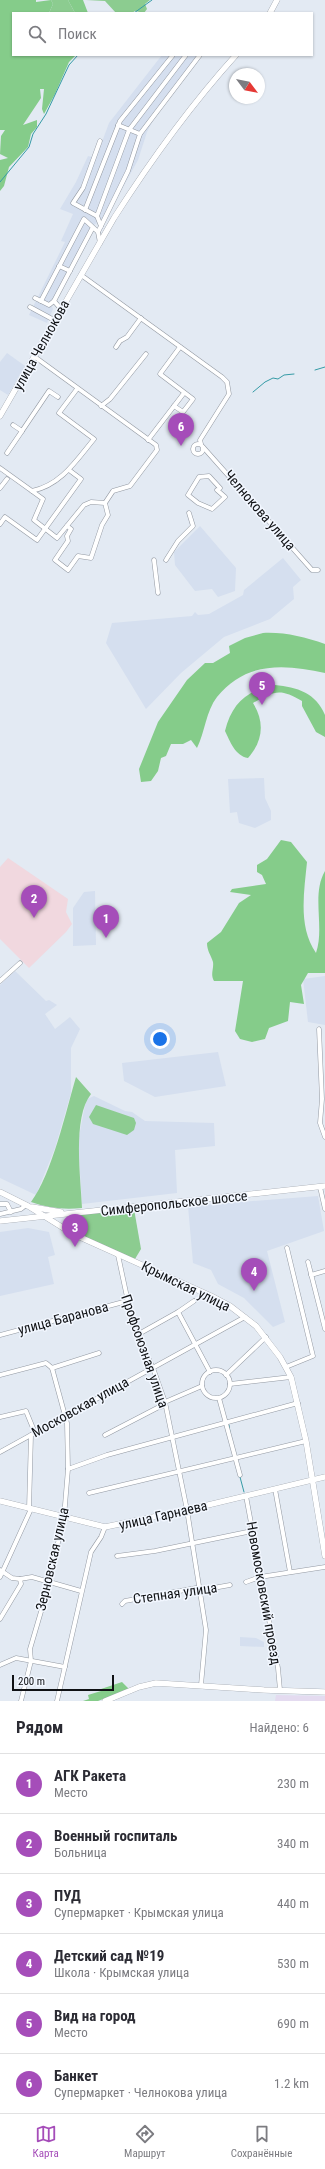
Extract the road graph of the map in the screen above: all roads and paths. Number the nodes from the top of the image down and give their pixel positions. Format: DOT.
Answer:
graph roads {
  1 [pos="277,0"];
  2 [pos="271,12"];
  3 [pos="172,56"];
  4 [pos="185,56"];
  5 [pos="199,56"];
  6 [pos="235,56"];
  7 [pos="118,125"];
  8 [pos="129,130"];
  9 [pos="140,134"];
  10 [pos="100,141"];
  11 [pos="85,210"];
  12 [pos="97,216"];
  13 [pos="101,226"];
  14 [pos="92,229"];
  15 [pos="98,232"];
  16 [pos="100,243"];
  17 [pos="59,266"];
  18 [pos="70,272"];
  19 [pos="81,275"];
  20 [pos="35,298"];
  21 [pos="41,301"];
  22 [pos="54,301"];
  23 [pos="30,308"];
  24 [pos="61,309"];
  25 [pos="141,318"];
  26 [pos="54,320"];
  27 [pos="116,347"];
  28 [pos="180,347"];
  29 [pos="146,354"];
  30 [pos="35,357"];
  31 [pos="77,389"];
  32 [pos="184,393"];
  33 [pos="58,397"];
  34 [pos="101,406"];
  35 [pos="174,406"];
  36 [pos="0,416"];
  37 [pos="13,425"];
  38 [pos="22,431"];
  39 [pos="148,440"];
  40 [pos="7,453"];
  41 [pos="0,468"];
  42 [pos="69,470"];
  43 [pos="7,479"];
  44 [pos="0,488"];
  45 [pos="219,489"];
  46 [pos="32,491"];
  47 [pos="106,503"];
  48 [pos="189,513"];
  49 [pos="0,524"];
  50 [pos="67,526"];
  51 [pos="45,529"];
  52 [pos="154,560"];
  53 [pos="166,560"];
  54 [pos="318,570"];
  55 [pos="158,593"];
  56 [pos="20,963"];
  57 [pos="0,982"];
  58 [pos="319,1029"];
  59 [pos="323,1103"];
  60 [pos="325,1137"];
  61 [pos="323,1187"];
  62 [pos="0,1192"];
  63 [pos="0,1204"];
  64 [pos="27,1205"];
  65 [pos="325,1209"];
  66 [pos="11,1212"];
  67 [pos="0,1214"];
  68 [pos="69,1214"];
  69 [pos="45,1217"];
  70 [pos="29,1219"];
  71 [pos="0,1221"];
  72 [pos="68,1232"];
  73 [pos="287,1248"];
  74 [pos="118,1255"];
  75 [pos="308,1262"];
  76 [pos="325,1271"];
  77 [pos="311,1275"];
  78 [pos="127,1301"];
  79 [pos="194,1301"];
  80 [pos="178,1312"];
  81 [pos="245,1317"];
  82 [pos="325,1329"];
  83 [pos="137,1334"];
  84 [pos="0,1335"];
  85 [pos="266,1337"];
  86 [pos="195,1345"];
  87 [pos="99,1353"];
  88 [pos="286,1367"];
  89 [pos="52,1368"];
  90 [pos="153,1368"];
  91 [pos="210,1372"];
  92 [pos="0,1375"];
  93 [pos="226,1375"];
  94 [pos="291,1378"];
  95 [pos="230,1384"];
  96 [pos="202,1386"];
  97 [pos="219,1398"];
  98 [pos="298,1403"];
  99 [pos="165,1404"];
  100 [pos="0,1417"];
  101 [pos="65,1417"];
  102 [pos="227,1424"];
  103 [pos="35,1433"];
  104 [pos="31,1435"];
  105 [pos="105,1435"];
  106 [pos="171,1438"];
  107 [pos="306,1441"];
  108 [pos="0,1452"];
  109 [pos="237,1459"];
  110 [pos="68,1469"];
  111 [pos="179,1472"];
  112 [pos="240,1475"];
  113 [pos="325,1477"];
  114 [pos="312,1480"];
  115 [pos="275,1489"];
  116 [pos="89,1493"];
  117 [pos="246,1496"];
  118 [pos="1,1503"];
  119 [pos="30,1509"];
  120 [pos="187,1510"];
  121 [pos="64,1517"];
  122 [pos="105,1527"];
  123 [pos="252,1531"];
  124 [pos="192,1542"];
  125 [pos="117,1556"];
  126 [pos="325,1556"];
  127 [pos="325,1567"];
  128 [pos="1,1571"];
  129 [pos="290,1572"];
  130 [pos="0,1577"];
  131 [pos="260,1577"];
  132 [pos="20,1579"];
  133 [pos="48,1582"];
  134 [pos="246,1582"];
  135 [pos="230,1585"];
  136 [pos="198,1590"];
  137 [pos="82,1591"];
  138 [pos="122,1604"];
  139 [pos="0,1620"];
  140 [pos="31,1661"];
  141 [pos="0,1665"];
  142 [pos="65,1668"];
  143 [pos="201,1684"];
  144 [pos="280,1690"];
  145 [pos="325,1692"];
  146 [pos="21,1701"];
  147 [pos="57,1701"];
  148 [pos="105,1701"];
  1 -- 2 [label="main road"];
  3 -- 7 [label="street"];
  4 -- 8 [label="street"];
  5 -- 9 [label="street"];
  6 -- 16 [label="main road, улица Челнокова"];
  7 -- 8 [label="street"];
  7 -- 11 [label="street"];
  8 -- 9 [label="street"];
  8 -- 12 [label="street"];
  9 -- 13 [label="street"];
  10 -- 11 [label="street"];
  11 -- 12 [label="street"];
  12 -- 13 [label="street"];
  13 -- 15 [label="street"];
  14 -- 15 [label="street"];
  14 -- 17 [label="street"];
  14 -- 18 [label="street"];
  15 -- 16 [label="street"];
  16 -- 19 [label="main road, улица Челнокова"];
  17 -- 18 [label="street"];
  17 -- 21 [label="street"];
  18 -- 22 [label="street"];
  19 -- 24 [label="main road, улица Челнокова"];
  19 -- 25 [label="street"];
  20 -- 21 [label="street"];
  21 -- 22 [label="street"];
  22 -- 24 [label="street"];
  23 -- 26 [label="street"];
  24 -- 26 [label="main road, улица Челнокова"];
  25 -- 27 [label="street"];
  25 -- 28 [label="street"];
  26 -- 30 [label="main road, улица Челнокова"];
  28 -- 32 [label="street"];
  28 -- 54 [label="street, Челнокова улица"];
  29 -- 34 [label="street"];
  30 -- 31 [label="street"];
  30 -- 36 [label="main road, улица Челнокова"];
  31 -- 34 [label="street"];
  31 -- 42 [label="street"];
  32 -- 35 [label="street"];
  32 -- 35 [label="street"];
  33 -- 38 [label="street"];
  34 -- 39 [label="street"];
  35 -- 39 [label="street"];
  37 -- 38 [label="street"];
  38 -- 40 [label="street"];
  39 -- 47 [label="street"];
  41 -- 46 [label="street"];
  42 -- 46 [label="street"];
  42 -- 51 [label="street"];
  43 -- 44 [label="street"];
  45 -- 45 [label="street"];
  46 -- 51 [label="street"];
  47 -- 50 [label="street"];
  47 -- 50 [label="street"];
  48 -- 53 [label="street"];
  49 -- 51 [label="street"];
  50 -- 51 [label="street"];
  52 -- 55 [label="street"];
  56 -- 57 [label="street"];
  58 -- 59 [label="street"];
  59 -- 60 [label="street"];
  61 -- 65 [label="street"];
  61 -- 68 [label="main road, Симферопольское шоссе"];
  62 -- 64 [label="main road"];
  63 -- 66 [label="street"];
  64 -- 66 [label="street"];
  64 -- 68 [label="main road"];
  64 -- 69 [label="main road, Крымская улица"];
  64 -- 70 [label="main road"];
  66 -- 67 [label="street"];
  68 -- 69 [label="main road, Симферопольское шоссе"];
  68 -- 72 [label="main road"];
  69 -- 70 [label="main road, Симферопольское шоссе"];
  69 -- 72 [label="main road, Крымская улица"];
  70 -- 71 [label="main road, Симферопольское шоссе"];
  70 -- 72 [label="main road"];
  72 -- 74 [label="main road, Крымская улица"];
  73 -- 88 [label="street"];
  74 -- 78 [label="street, Профсоюзная улица"];
  74 -- 81 [label="main road, Крымская улица"];
  75 -- 77 [label="street"];
  76 -- 77 [label="street"];
  77 -- 82 [label="street"];
  78 -- 83 [label="street, Профсоюзная улица"];
  78 -- 84 [label="street, улица Баранова"];
  79 -- 80 [label="street"];
  80 -- 83 [label="street"];
  80 -- 86 [label="street"];
  81 -- 85 [label="main road, Крымская улица"];
  81 -- 86 [label="street, Московская улица"];
  83 -- 90 [label="street, Профсоюзная улица"];
  85 -- 88 [label="main road, Крымская улица"];
  85 -- 93 [label="street"];
  86 -- 90 [label="street, Московская улица"];
  86 -- 91 [label="street"];
  87 -- 89 [label="street"];
  88 -- 94 [label="main road, Крымская улица"];
  89 -- 92 [label="street"];
  89 -- 101 [label="street, Зерновская улица"];
  90 -- 99 [label="street, Профсоюзная улица"];
  90 -- 101 [label="street, Московская улица"];
  91 -- 93 [label="street"];
  91 -- 96 [label="street"];
  93 -- 95 [label="street"];
  94 -- 95 [label="street"];
  94 -- 98 [label="main road, Крымская улица"];
  95 -- 97 [label="street"];
  96 -- 97 [label="street"];
  96 -- 99 [label="street"];
  97 -- 102 [label="street"];
  98 -- 102 [label="street"];
  98 -- 107 [label="main road, Крымская улица"];
  99 -- 105 [label="street"];
  99 -- 106 [label="street, Профсоюзная улица"];
  100 -- 103 [label="street"];
  101 -- 103 [label="street, Московская улица"];
  101 -- 110 [label="street, Зерновская улица"];
  102 -- 106 [label="street"];
  102 -- 109 [label="street"];
  103 -- 104 [label="street, Московская улица"];
  104 -- 108 [label="street, Московская улица"];
  104 -- 119 [label="street"];
  106 -- 110 [label="street"];
  106 -- 111 [label="street, Профсоюзная улица"];
  107 -- 109 [label="street"];
  107 -- 114 [label="main road, Крымская улица"];
  109 -- 111 [label="street"];
  109 -- 112 [label="street"];
  110 -- 121 [label="street, Зерновская улица"];
  111 -- 116 [label="street"];
  111 -- 120 [label="street, Профсоюзная улица"];
  113 -- 114 [label="main road, улица Гарнаева"];
  114 -- 115 [label="main road, улица Гарнаева"];
  114 -- 126 [label="main road, Крымская улица"];
  115 -- 117 [label="main road, улица Гарнаева"];
  115 -- 129 [label="street"];
  117 -- 120 [label="main road, улица Гарнаева"];
  117 -- 123 [label="street, Новомосковский проезд"];
  118 -- 119 [label="main road, улица Гарнаева"];
  119 -- 121 [label="main road, улица Гарнаева"];
  119 -- 128 [label="street"];
  120 -- 122 [label="main road, улица Гарнаева"];
  120 -- 124 [label="street, Профсоюзная улица"];
  121 -- 122 [label="main road, улица Гарнаева"];
  121 -- 133 [label="street, Зерновская улица"];
  122 -- 137 [label="street"];
  123 -- 124 [label="street"];
  123 -- 131 [label="street, Новомосковский проезд"];
  124 -- 125 [label="street"];
  124 -- 136 [label="street, Профсоюзная улица"];
  127 -- 129 [label="street"];
  128 -- 130 [label="street"];
  128 -- 132 [label="street"];
  129 -- 131 [label="street"];
  131 -- 134 [label="street"];
  131 -- 144 [label="street, Новомосковский проезд"];
  132 -- 133 [label="street"];
  132 -- 139 [label="street"];
  133 -- 137 [label="street"];
  133 -- 140 [label="street, Зерновская улица"];
  135 -- 136 [label="street, Степная улица"];
  136 -- 138 [label="street, Степная улица"];
  136 -- 143 [label="street, Профсоюзная улица"];
  137 -- 142 [label="street"];
  140 -- 141 [label="street"];
  140 -- 142 [label="street"];
  140 -- 146 [label="street, Зерновская улица"];
  142 -- 147 [label="street"];
  143 -- 144 [label="main road"];
  143 -- 148 [label="main road"];
  144 -- 145 [label="main road"];
}
